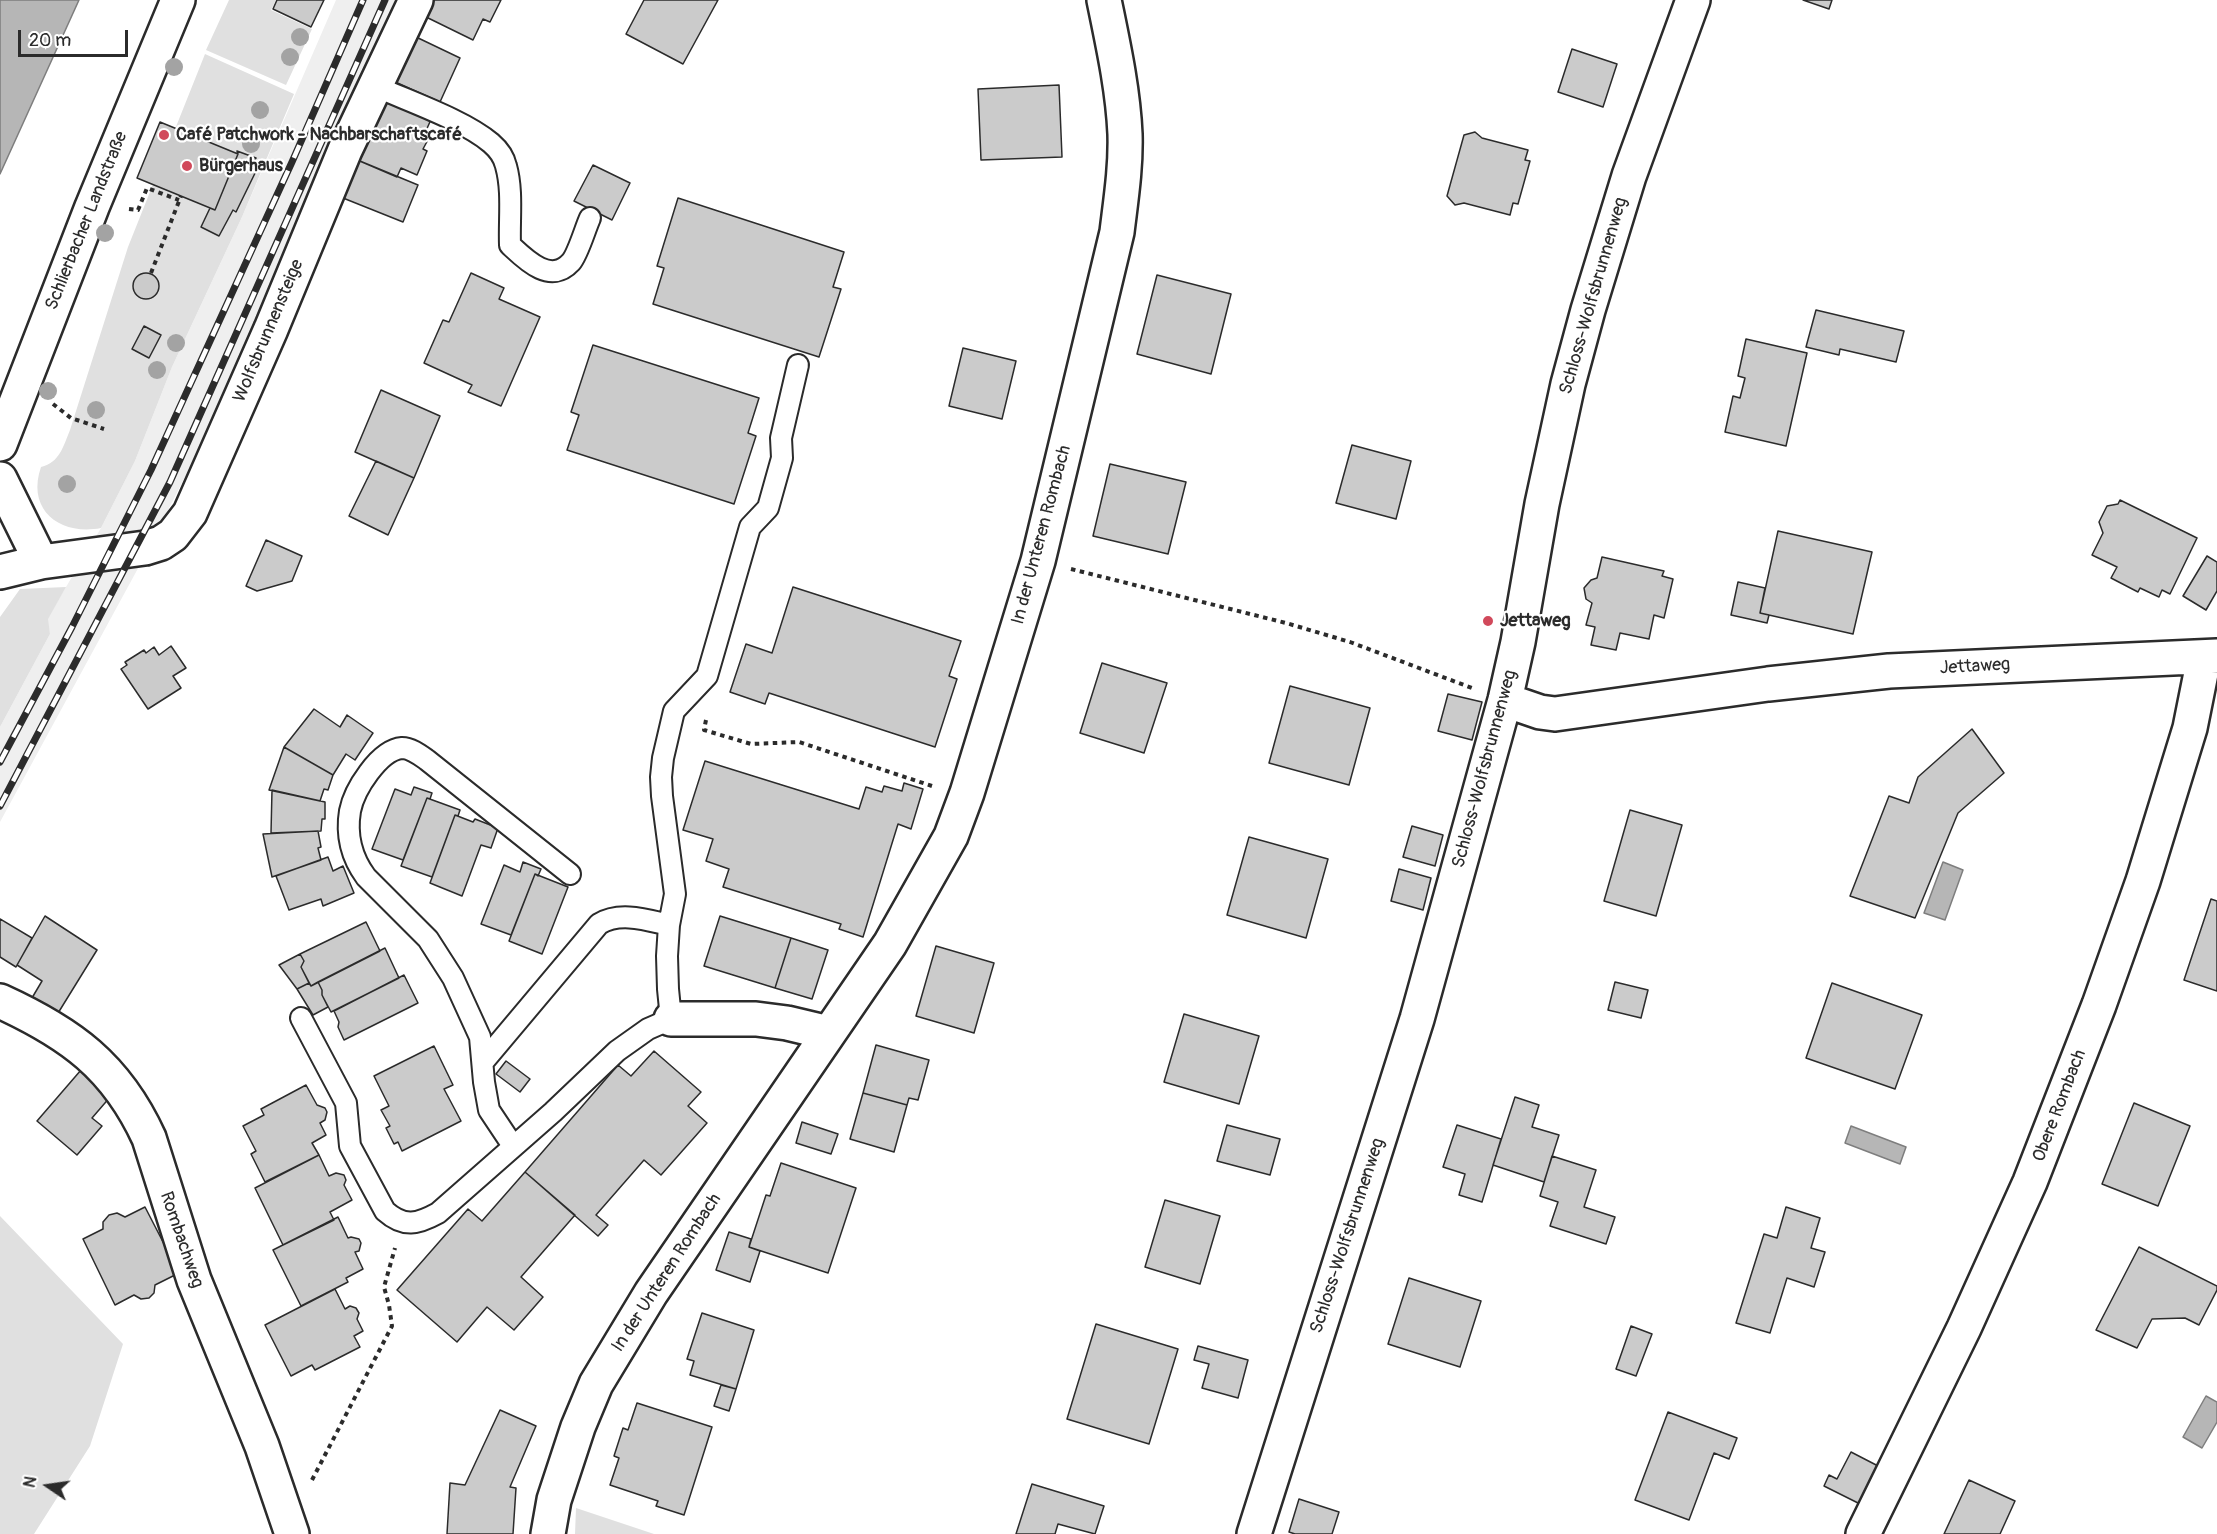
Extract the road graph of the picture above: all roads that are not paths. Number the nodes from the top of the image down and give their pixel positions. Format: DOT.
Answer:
graph roads {
  1 [pos="178,0"];
  2 [pos="416,0"];
  3 [pos="1104,0"];
  4 [pos="1693,0"];
  5 [pos="375,86"];
  6 [pos="590,218"];
  7 [pos="798,365"];
  8 [pos="0,444"];
  9 [pos="0,479"];
  10 [pos="40,562"];
  11 [pos="0,572"];
  12 [pos="2210,657"];
  13 [pos="1504,700"];
  14 [pos="570,874"];
  15 [pos="669,925"];
  16 [pos="0,1001"];
  17 [pos="301,1018"];
  18 [pos="671,1019"];
  19 [pos="828,1033"];
  20 [pos="483,1062"];
  21 [pos="513,1146"];
  22 [pos="292,1534"];
  23 [pos="548,1534"];
  24 [pos="1254,1534"];
  25 [pos="1863,1534"];
  1 -- 8 [label="street, Schlierbacher Landstraße"];
  2 -- 5 [label="street, Wolfsbrunnensteige"];
  3 -- 19 [label="street, In der Unteren Rombach"];
  4 -- 13 [label="street, Schloss-Wolfsbrunnenweg"];
  5 -- 6 [label="lane"];
  5 -- 10 [label="street, Wolfsbrunnensteige"];
  7 -- 15 [label="lane"];
  9 -- 10 [label="street"];
  10 -- 11 [label="street, Wolfsbrunnensteige"];
  12 -- 13 [label="street, Jettaweg"];
  12 -- 25 [label="street, Obere Rombach"];
  13 -- 24 [label="street, Schloss-Wolfsbrunnenweg"];
  14 -- 20 [label="lane"];
  15 -- 18 [label="lane"];
  15 -- 20 [label="lane"];
  16 -- 22 [label="street, Rombachweg"];
  17 -- 21 [label="lane"];
  18 -- 19 [label="street"];
  18 -- 21 [label="lane"];
  19 -- 23 [label="street, In der Unteren Rombach"];
  20 -- 21 [label="lane"];
}
